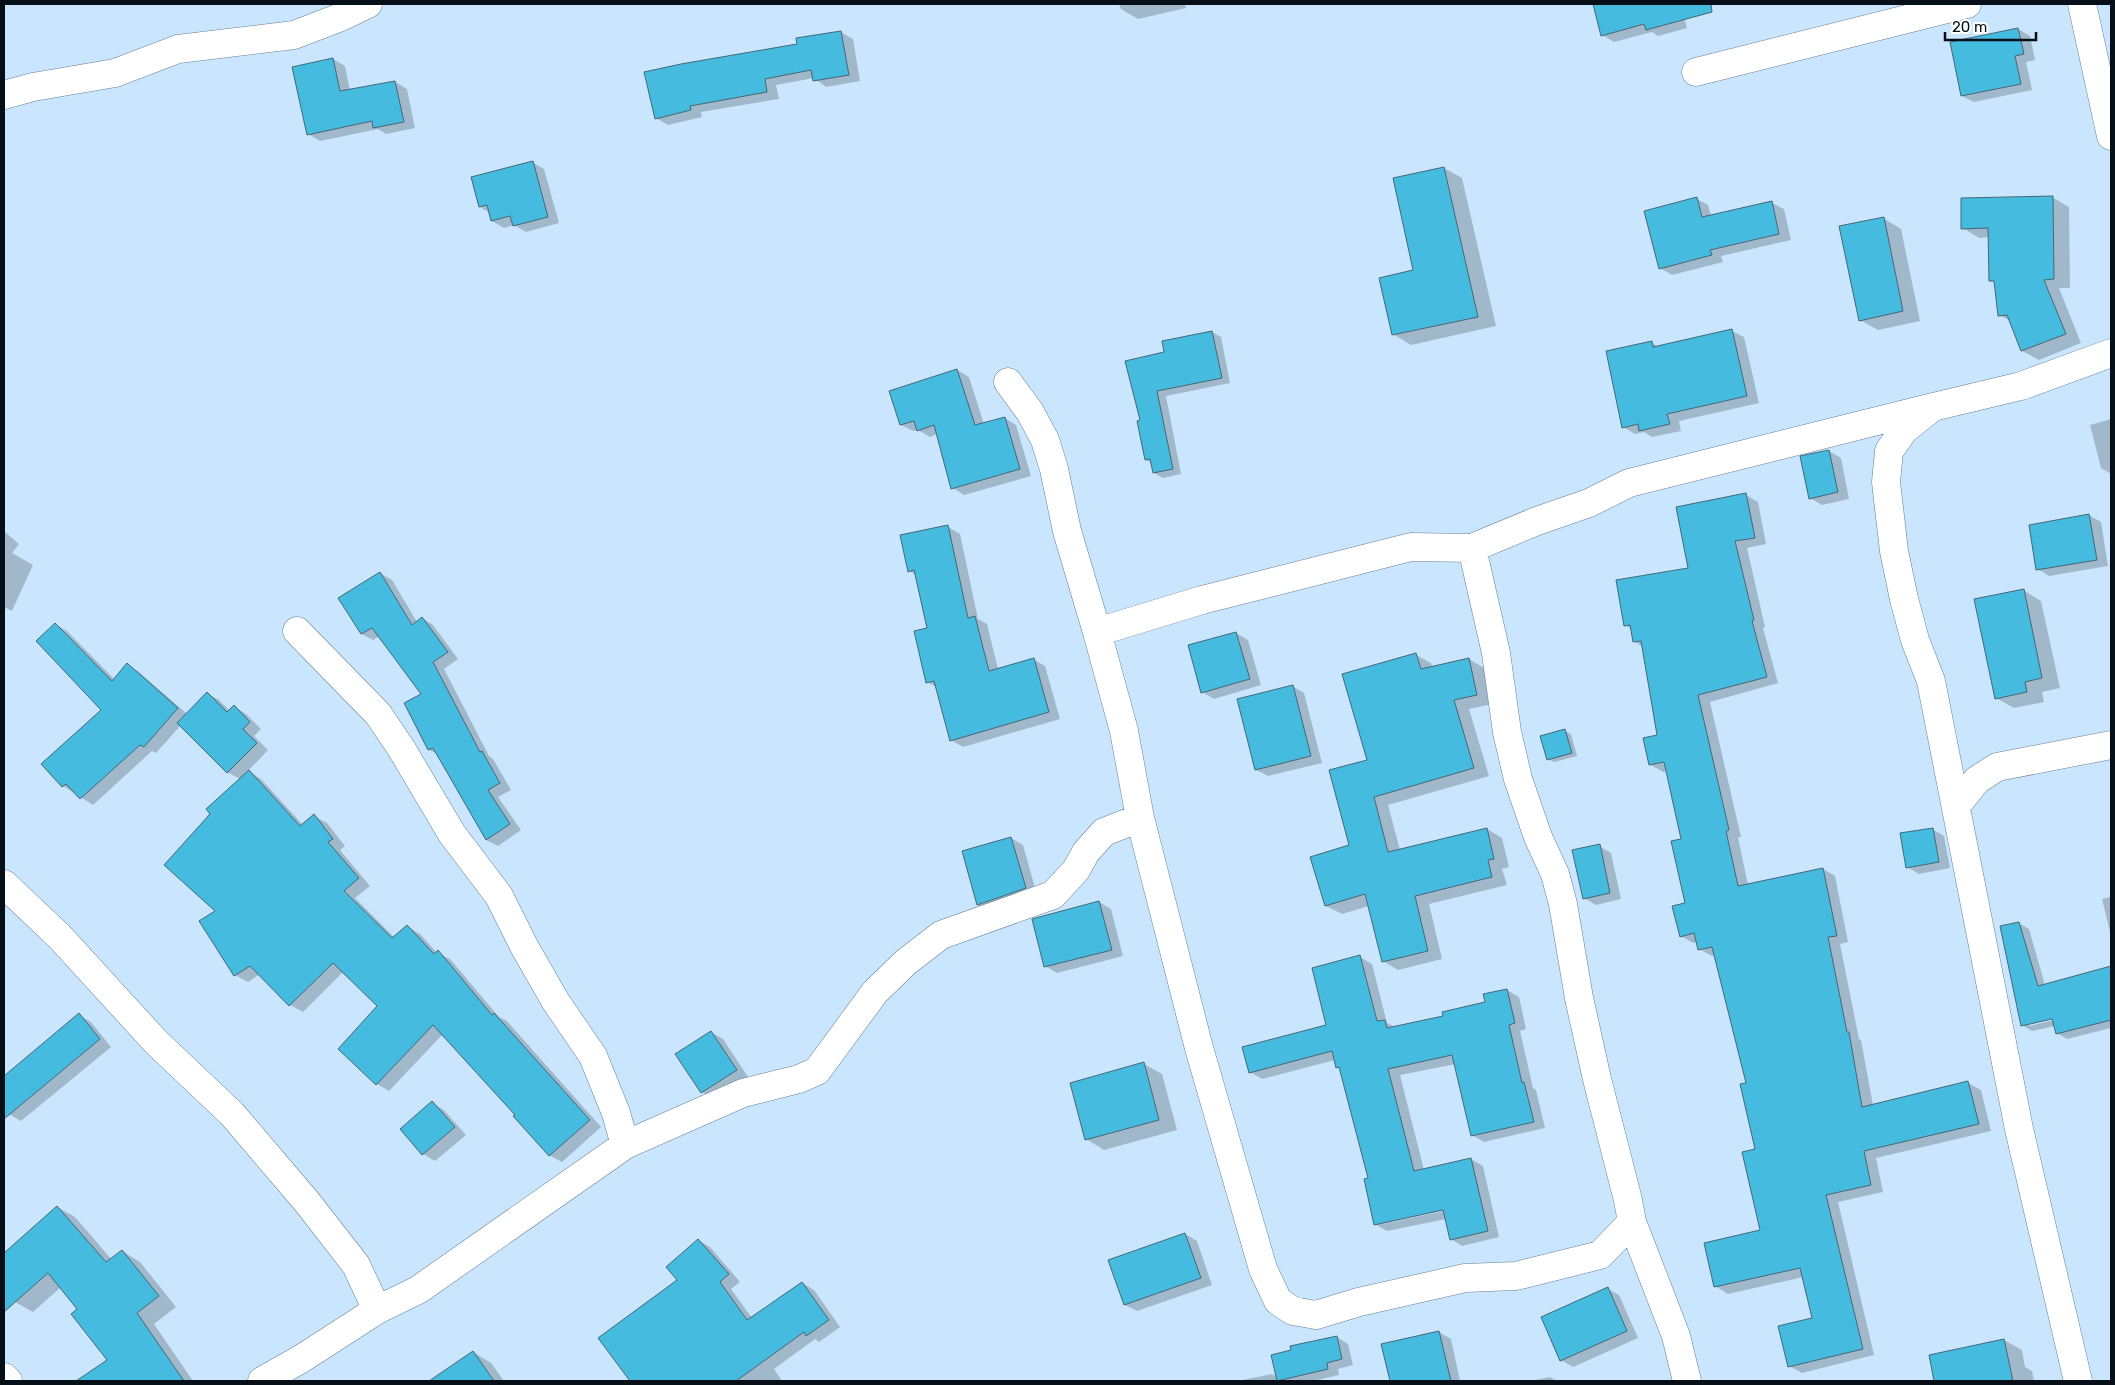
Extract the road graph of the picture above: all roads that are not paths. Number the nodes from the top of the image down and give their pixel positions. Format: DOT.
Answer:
graph roads {
  1 [pos="368,4"];
  2 [pos="1967,4"];
  3 [pos="2082,4"];
  4 [pos="1696,72"];
  5 [pos="4,95"];
  6 [pos="2111,136"];
  7 [pos="2111,353"];
  8 [pos="1008,382"];
  9 [pos="1933,407"];
  10 [pos="1472,548"];
  11 [pos="297,632"];
  12 [pos="1097,632"];
  13 [pos="2111,745"];
  14 [pos="1956,806"];
  15 [pos="1140,818"];
  16 [pos="4,884"];
  17 [pos="625,1145"];
  18 [pos="1632,1222"];
  19 [pos="377,1310"];
  20 [pos="4,1377"];
  21 [pos="8,1381"];
  22 [pos="262,1381"];
  23 [pos="1687,1381"];
  24 [pos="2078,1381"];
  1 -- 5 [label="street"];
  2 -- 4 [label="street"];
  3 -- 6 [label="street"];
  7 -- 9 [label="street"];
  8 -- 12 [label="street"];
  9 -- 10 [label="street"];
  9 -- 14 [label="street"];
  10 -- 12 [label="street"];
  10 -- 18 [label="street"];
  11 -- 17 [label="street"];
  12 -- 15 [label="street"];
  13 -- 14 [label="street"];
  14 -- 24 [label="street"];
  15 -- 17 [label="street"];
  15 -- 18 [label="street"];
  16 -- 19 [label="street"];
  17 -- 19 [label="street"];
  18 -- 23 [label="street"];
  19 -- 22 [label="street"];
  20 -- 21 [label="street"];
}
